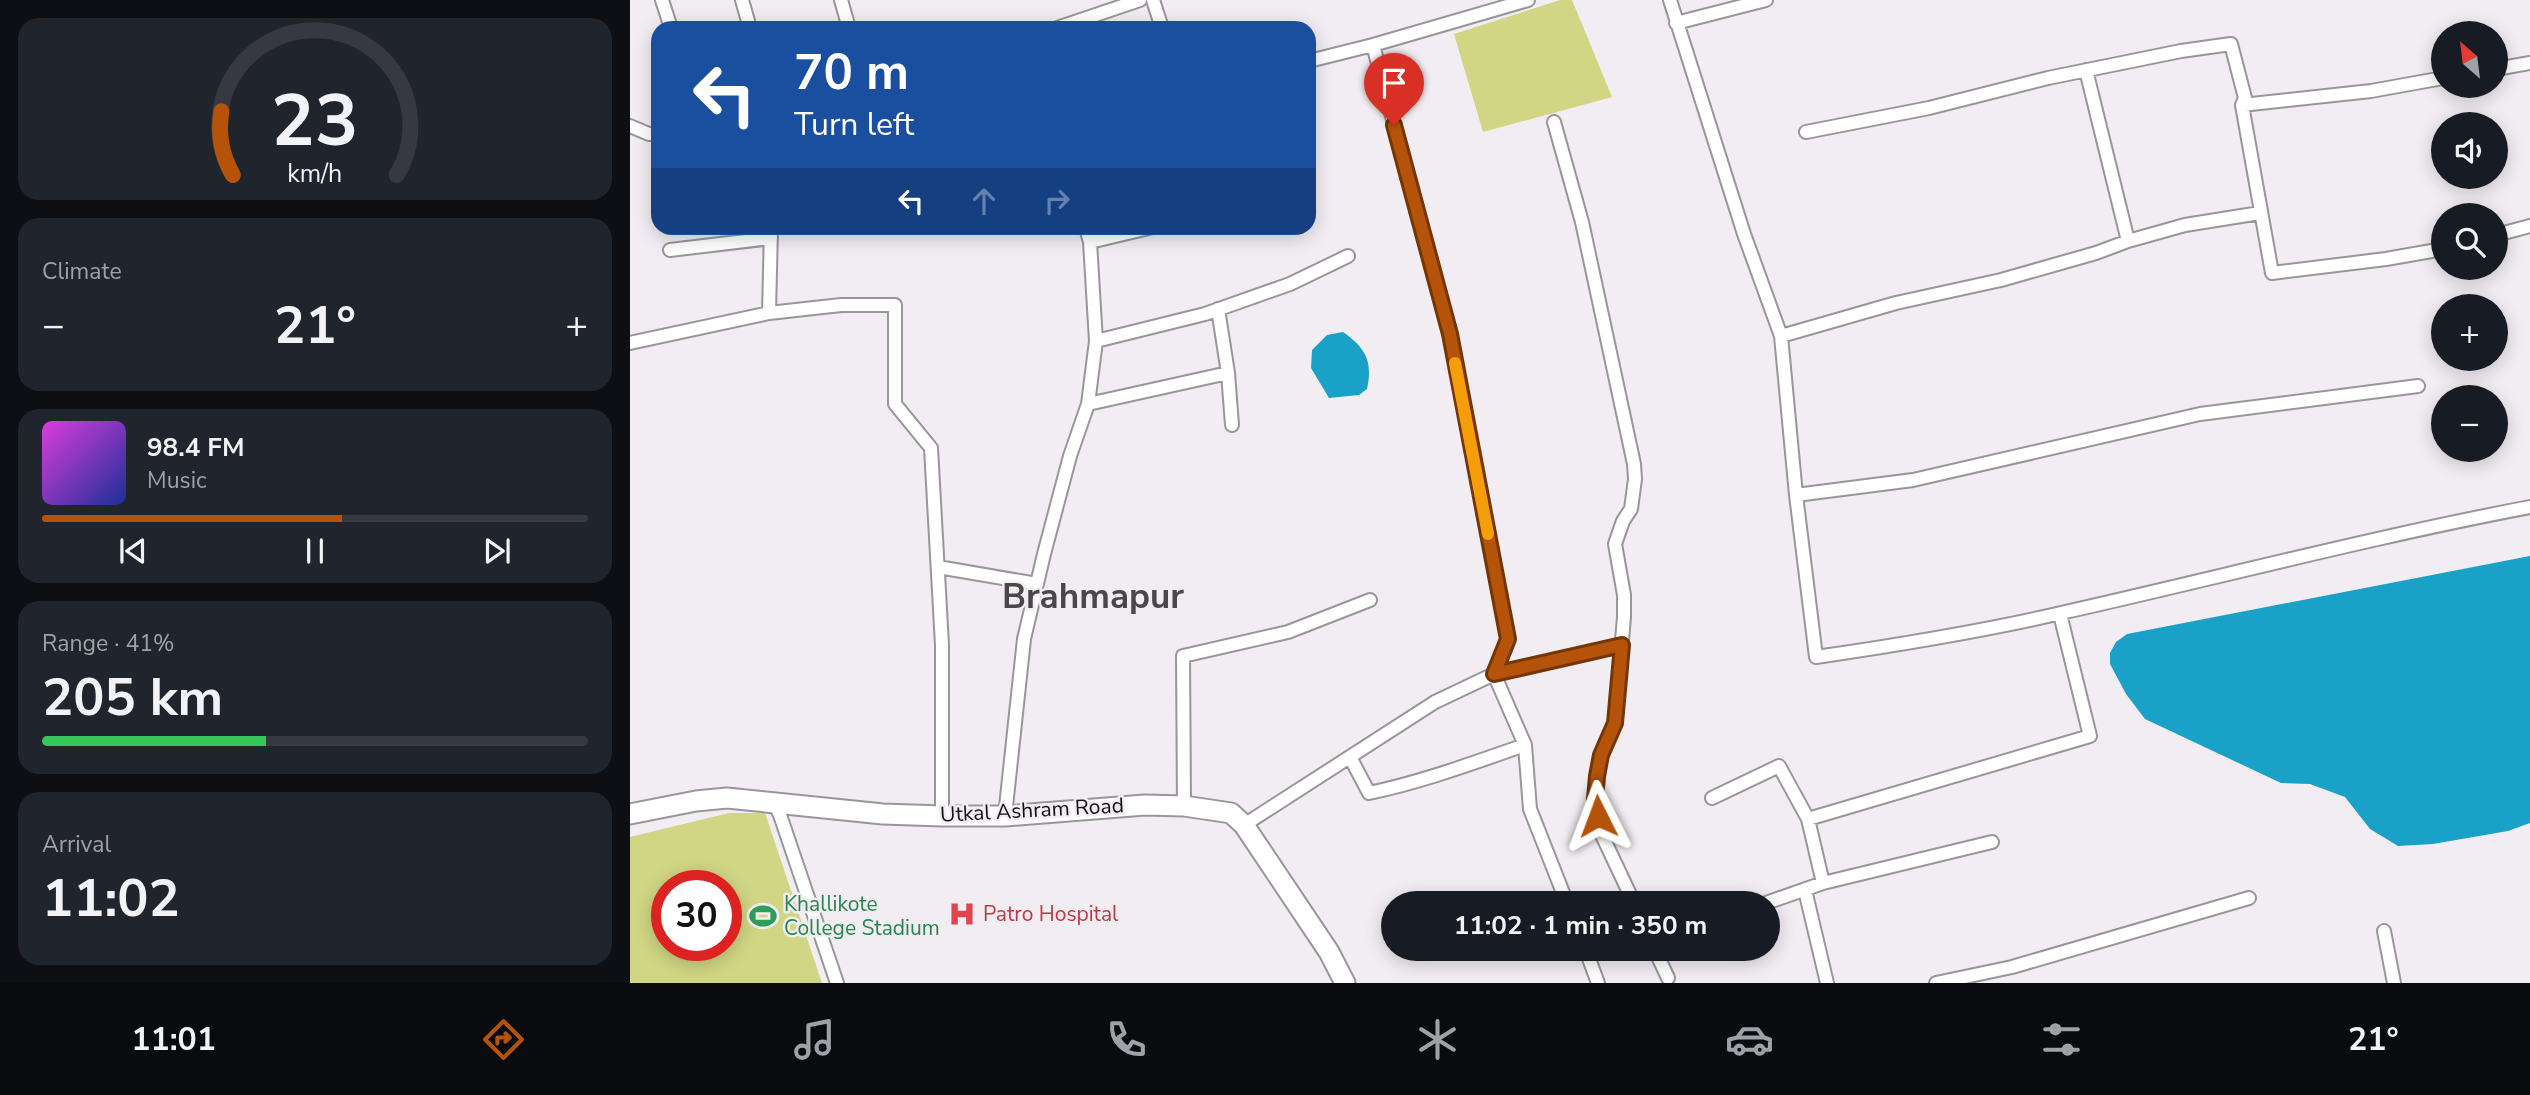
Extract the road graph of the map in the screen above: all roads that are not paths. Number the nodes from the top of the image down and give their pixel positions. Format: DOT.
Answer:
graph roads {
  1 [pos="662,0"];
  2 [pos="743,0"];
  3 [pos="841,0"];
  4 [pos="1139,0"];
  5 [pos="1153,0"];
  6 [pos="1528,0"];
  7 [pos="1670,0"];
  8 [pos="1766,0"];
  9 [pos="669,21"];
  10 [pos="748,21"];
  11 [pos="847,21"];
  12 [pos="1077,21"];
  13 [pos="1160,21"];
  14 [pos="1676,23"];
  15 [pos="1373,45"];
  16 [pos="1316,59"];
  17 [pos="2530,63"];
  18 [pos="2508,67"];
  19 [pos="2086,70"];
  20 [pos="2431,80"];
  21 [pos="2242,105"];
  22 [pos="1553,122"];
  23 [pos="630,126"];
  24 [pos="1806,132"];
  25 [pos="651,134"];
  26 [pos="2260,213"];
  27 [pos="2530,226"];
  28 [pos="2508,232"];
  29 [pos="759,235"];
  30 [pos="771,235"];
  31 [pos="1088,235"];
  32 [pos="1120,235"];
  33 [pos="2127,241"];
  34 [pos="1090,242"];
  35 [pos="670,250"];
  36 [pos="2431,251"];
  37 [pos="1348,256"];
  38 [pos="1218,309"];
  39 [pos="769,313"];
  40 [pos="1781,336"];
  41 [pos="1096,341"];
  42 [pos="630,343"];
  43 [pos="1228,373"];
  44 [pos="2418,386"];
  45 [pos="1088,404"];
  46 [pos="1232,425"];
  47 [pos="1796,495"];
  48 [pos="2530,507"];
  49 [pos="938,567"];
  50 [pos="1037,584"];
  51 [pos="1370,600"];
  52 [pos="2060,614"];
  53 [pos="1622,645"];
  54 [pos="1494,674"];
  55 [pos="1525,745"];
  56 [pos="1350,757"];
  57 [pos="1712,799"];
  58 [pos="773,801"];
  59 [pos="1184,806"];
  60 [pos="630,814"];
  61 [pos="942,816"];
  62 [pos="1005,816"];
  63 [pos="1808,820"];
  64 [pos="1244,825"];
  65 [pos="1992,842"];
  66 [pos="1823,883"];
  67 [pos="1805,890"];
  68 [pos="1562,891"];
  69 [pos="1628,891"];
  70 [pos="1780,898"];
  71 [pos="2249,898"];
  72 [pos="2384,931"];
  73 [pos="1590,961"];
  74 [pos="1660,961"];
  75 [pos="1668,978"];
  76 [pos="837,983"];
  77 [pos="1345,983"];
  78 [pos="1598,983"];
  79 [pos="1827,983"];
  80 [pos="1936,983"];
  81 [pos="2394,983"];
  1 -- 9 [label="street"];
  2 -- 10 [label="street"];
  3 -- 11 [label="street"];
  4 -- 12 [label="street"];
  5 -- 13 [label="street"];
  6 -- 15 [label="street"];
  7 -- 14 [label="street"];
  8 -- 14 [label="street"];
  14 -- 40 [label="street"];
  15 -- 16 [label="street"];
  15 -- 54 [label="street"];
  17 -- 18 [label="street"];
  19 -- 21 [label="street"];
  19 -- 24 [label="street"];
  19 -- 33 [label="street"];
  20 -- 21 [label="street"];
  21 -- 26 [label="street"];
  22 -- 53 [label="street"];
  23 -- 25 [label="street"];
  26 -- 33 [label="street"];
  26 -- 36 [label="street"];
  27 -- 28 [label="street"];
  29 -- 35 [label="street"];
  30 -- 39 [label="street"];
  31 -- 34 [label="street"];
  32 -- 34 [label="street"];
  33 -- 40 [label="street"];
  34 -- 41 [label="street"];
  37 -- 38 [label="street"];
  38 -- 41 [label="street"];
  38 -- 43 [label="street"];
  39 -- 42 [label="street"];
  39 -- 49 [label="street"];
  40 -- 47 [label="street"];
  41 -- 45 [label="street"];
  43 -- 45 [label="street"];
  43 -- 46 [label="street"];
  44 -- 47 [label="street"];
  45 -- 50 [label="street"];
  47 -- 52 [label="street"];
  48 -- 52 [label="street"];
  49 -- 50 [label="street"];
  49 -- 61 [label="street"];
  50 -- 62 [label="street"];
  51 -- 59 [label="street"];
  52 -- 63 [label="street"];
  53 -- 54 [label="street"];
  53 -- 69 [label="street"];
  54 -- 55 [label="street"];
  54 -- 56 [label="street"];
  55 -- 56 [label="street"];
  55 -- 68 [label="street"];
  56 -- 64 [label="street"];
  57 -- 63 [label="street"];
  58 -- 60 [label="main road, Utkal Ashram Road"];
  58 -- 61 [label="main road, Utkal Ashram Road"];
  58 -- 76 [label="street"];
  59 -- 62 [label="main road, Utkal Ashram Road"];
  59 -- 64 [label="main road, Utkal Ashram Road"];
  61 -- 62 [label="main road, Utkal Ashram Road"];
  63 -- 66 [label="street"];
  64 -- 77 [label="main road"];
  65 -- 66 [label="street"];
  66 -- 67 [label="street"];
  67 -- 70 [label="street"];
  67 -- 79 [label="street"];
  71 -- 80 [label="street"];
  72 -- 81 [label="street"];
  73 -- 78 [label="street"];
  74 -- 75 [label="street"];
}
